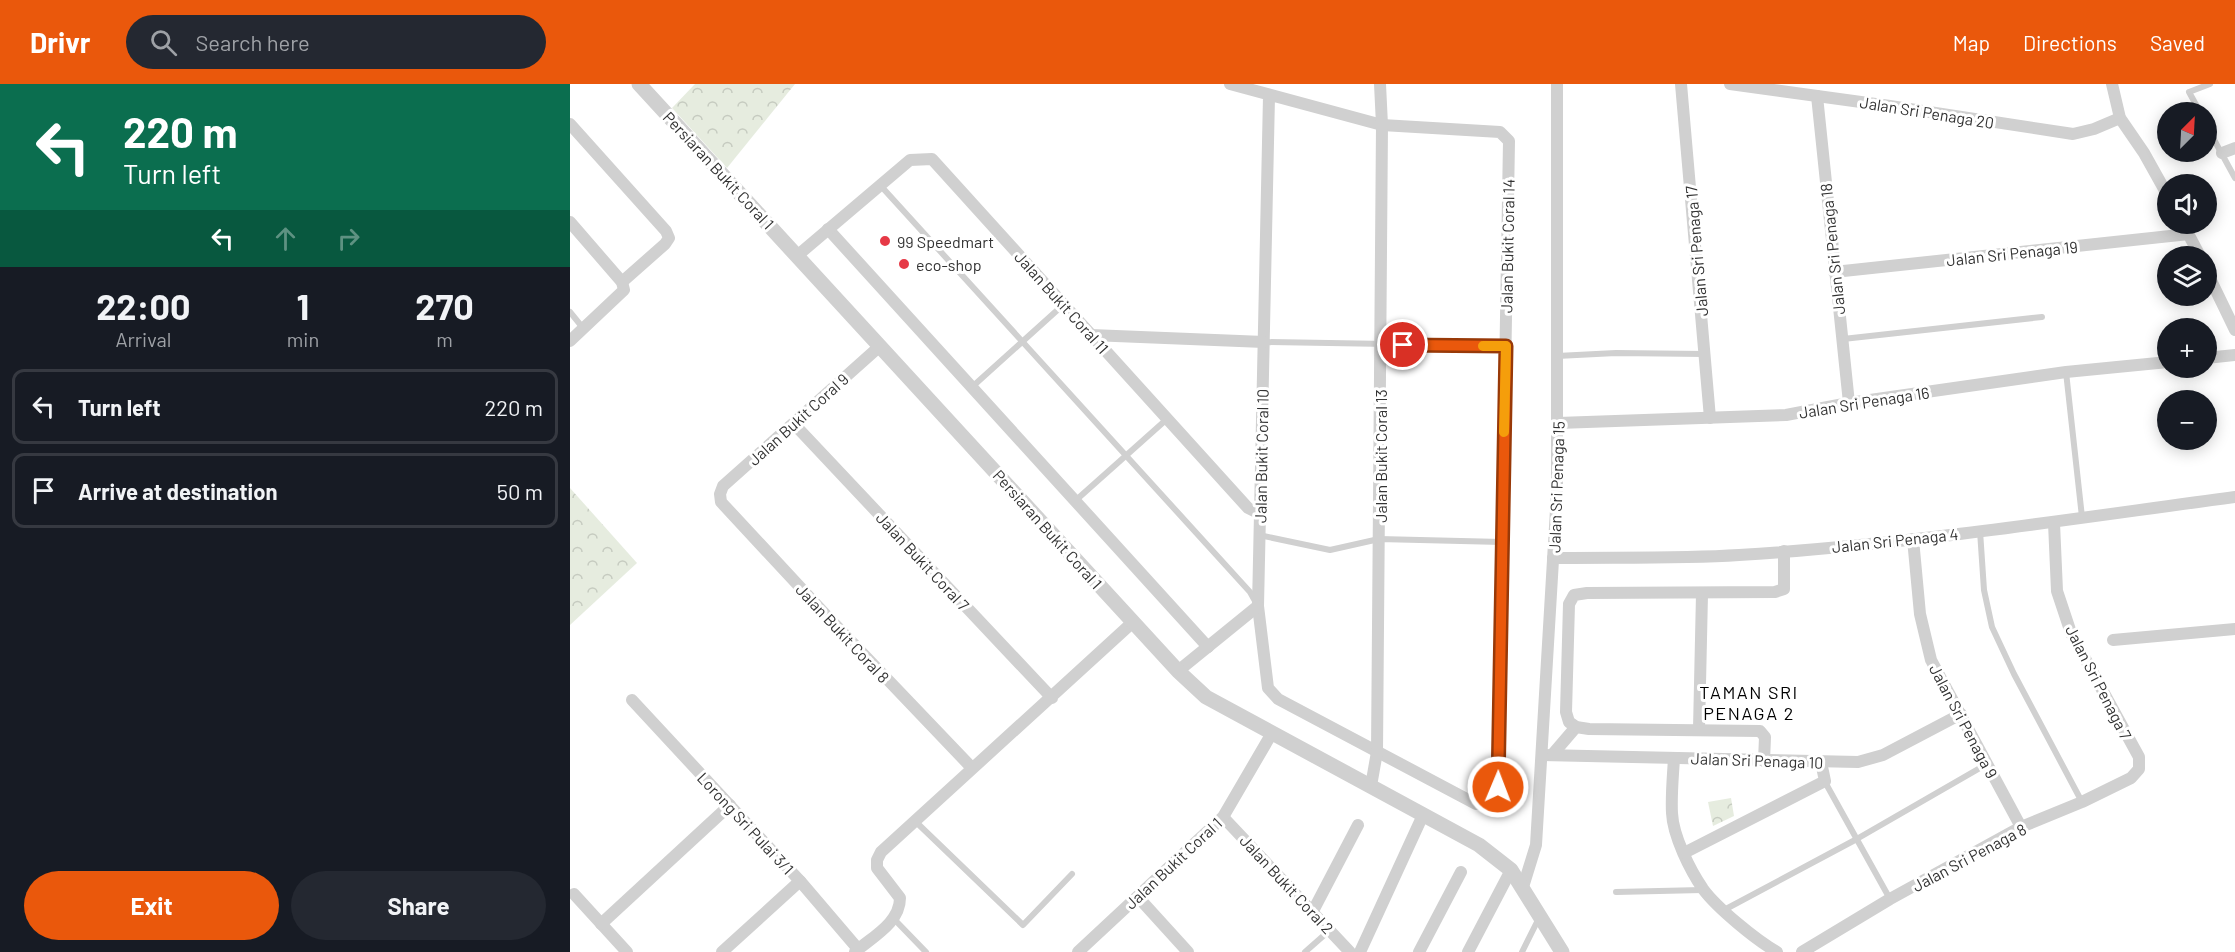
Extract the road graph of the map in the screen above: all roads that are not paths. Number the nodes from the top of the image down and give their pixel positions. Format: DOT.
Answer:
graph roads {
  1 [pos="1230,84"];
  2 [pos="1380,84"];
  3 [pos="1557,84"];
  4 [pos="1681,84"];
  5 [pos="1730,84"];
  6 [pos="2210,84"];
  7 [pos="646,86"];
  8 [pos="2114,86"];
  9 [pos="1269,96"];
  10 [pos="1817,96"];
  11 [pos="2194,102"];
  12 [pos="2120,118"];
  13 [pos="570,124"];
  14 [pos="1382,125"];
  15 [pos="2217,144"];
  16 [pos="2235,148"];
  17 [pos="2222,153"];
  18 [pos="2157,176"];
  19 [pos="2235,178"];
  20 [pos="880,185"];
  21 [pos="570,222"];
  22 [pos="828,229"];
  23 [pos="2157,233"];
  24 [pos="798,255"];
  25 [pos="1834,272"];
  26 [pos="622,282"];
  27 [pos="2217,293"];
  28 [pos="1064,304"];
  29 [pos="570,312"];
  30 [pos="2042,317"];
  31 [pos="584,328"];
  32 [pos="2235,330"];
  33 [pos="1091,335"];
  34 [pos="1842,339"];
  35 [pos="570,341"];
  36 [pos="1022,342"];
  37 [pos="1264,342"];
  38 [pos="1381,344"];
  39 [pos="880,346"];
  40 [pos="1506,346"];
  41 [pos="1704,354"];
  42 [pos="2235,355"];
  43 [pos="1557,356"];
  44 [pos="2217,357"];
  45 [pos="2157,363"];
  46 [pos="2066,372"];
  47 [pos="972,387"];
  48 [pos="1849,403"];
  49 [pos="1710,418"];
  50 [pos="1167,419"];
  51 [pos="1558,423"];
  52 [pos="795,424"];
  53 [pos="1126,455"];
  54 [pos="720,494"];
  55 [pos="2235,497"];
  56 [pos="1075,501"];
  57 [pos="1260,514"];
  58 [pos="2082,517"];
  59 [pos="2054,523"];
  60 [pos="1980,531"];
  61 [pos="1259,536"];
  62 [pos="1379,539"];
  63 [pos="1913,539"];
  64 [pos="1502,542"];
  65 [pos="1784,551"];
  66 [pos="1553,558"];
  67 [pos="1702,594"];
  68 [pos="1258,606"];
  69 [pos="1133,622"];
  70 [pos="2235,629"];
  71 [pos="2113,640"];
  72 [pos="1208,647"];
  73 [pos="1178,671"];
  74 [pos="1052,698"];
  75 [pos="632,700"];
  76 [pos="1961,714"];
  77 [pos="1576,728"];
  78 [pos="1699,729"];
  79 [pos="1272,732"];
  80 [pos="1377,752"];
  81 [pos="1547,755"];
  82 [pos="1674,758"];
  83 [pos="1764,761"];
  84 [pos="1821,762"];
  85 [pos="1987,764"];
  86 [pos="972,768"];
  87 [pos="2139,769"];
  88 [pos="1825,781"];
  89 [pos="1371,786"];
  90 [pos="2082,802"];
  91 [pos="730,805"];
  92 [pos="1424,815"];
  93 [pos="1223,817"];
  94 [pos="916,822"];
  95 [pos="1358,825"];
  96 [pos="2021,827"];
  97 [pos="1856,840"];
  98 [pos="1684,853"];
  99 [pos="1511,870"];
  100 [pos="1461,872"];
  101 [pos="1072,874"];
  102 [pos="800,881"];
  103 [pos="1523,887"];
  104 [pos="1703,890"];
  105 [pos="1616,892"];
  106 [pos="572,894"];
  107 [pos="1138,897"];
  108 [pos="1890,899"];
  109 [pos="1724,910"];
  110 [pos="1313,911"];
  111 [pos="1540,915"];
  112 [pos="894,919"];
  113 [pos="601,924"];
  114 [pos="1330,930"];
  115 [pos="856,951"];
  116 [pos="627,952"];
  117 [pos="722,952"];
  118 [pos="926,952"];
  119 [pos="1078,952"];
  120 [pos="1188,952"];
  121 [pos="1305,952"];
  122 [pos="1350,952"];
  123 [pos="1360,952"];
  124 [pos="1419,952"];
  125 [pos="1468,952"];
  126 [pos="1522,952"];
  127 [pos="1562,952"];
  128 [pos="1777,952"];
  129 [pos="1802,952"];
  1 -- 9 [label="street"];
  2 -- 14 [label="street, Jalan Bukit Coral 13"];
  3 -- 43 [label="street, Jalan Sri Penaga 15"];
  4 -- 41 [label="street, Jalan Sri Penaga 17"];
  5 -- 10 [label="street, Jalan Sri Penaga 20"];
  6 -- 11 [label="lane"];
  7 -- 24 [label="street, Persiaran Bukit Coral 1"];
  8 -- 12 [label="street"];
  9 -- 14 [label="street"];
  9 -- 37 [label="street, Jalan Bukit Coral 10"];
  10 -- 12 [label="street, Jalan Sri Penaga 20"];
  10 -- 25 [label="street, Jalan Sri Penaga 18"];
  12 -- 18 [label="street"];
  13 -- 26 [label="street"];
  14 -- 38 [label="street, Jalan Bukit Coral 13"];
  14 -- 40 [label="street, Jalan Bukit Coral 14"];
  15 -- 17 [label="lane"];
  16 -- 17 [label="street"];
  17 -- 19 [label="lane"];
  20 -- 22 [label="street, Jalan Bukit Coral 11"];
  20 -- 28 [label="street, Jalan Bukit Coral 11"];
  20 -- 36 [label="lane"];
  21 -- 26 [label="street"];
  22 -- 24 [label="street, Jalan Bukit Coral 11"];
  22 -- 47 [label="street"];
  23 -- 25 [label="street, Jalan Sri Penaga 19"];
  24 -- 39 [label="street, Persiaran Bukit Coral 1"];
  25 -- 34 [label="street, Jalan Sri Penaga 18"];
  26 -- 31 [label="street"];
  27 -- 32 [label="street"];
  28 -- 33 [label="street, Jalan Bukit Coral 11"];
  28 -- 36 [label="lane"];
  29 -- 31 [label="lane"];
  30 -- 34 [label="lane"];
  31 -- 35 [label="street"];
  33 -- 37 [label="street"];
  33 -- 50 [label="street, Jalan Bukit Coral 11"];
  34 -- 48 [label="street, Jalan Sri Penaga 18"];
  36 -- 47 [label="lane"];
  36 -- 53 [label="lane"];
  37 -- 38 [label="lane"];
  37 -- 57 [label="street, Jalan Bukit Coral 10"];
  38 -- 40 [label="lane"];
  38 -- 62 [label="street, Jalan Bukit Coral 13"];
  39 -- 52 [label="street, Jalan Bukit Coral 9"];
  39 -- 69 [label="street, Persiaran Bukit Coral 1"];
  40 -- 64 [label="street, Jalan Bukit Coral 14"];
  41 -- 43 [label="lane"];
  41 -- 49 [label="street, Jalan Sri Penaga 17"];
  42 -- 44 [label="street"];
  43 -- 51 [label="street, Jalan Sri Penaga 15"];
  45 -- 46 [label="street, Jalan Sri Penaga 16"];
  46 -- 48 [label="street, Jalan Sri Penaga 16"];
  46 -- 58 [label="lane"];
  47 -- 56 [label="street"];
  48 -- 49 [label="street, Jalan Sri Penaga 16"];
  49 -- 51 [label="street, Jalan Sri Penaga 16"];
  50 -- 53 [label="lane"];
  50 -- 57 [label="street, Jalan Bukit Coral 11"];
  51 -- 66 [label="street, Jalan Sri Penaga 15"];
  52 -- 54 [label="street, Jalan Bukit Coral 9"];
  52 -- 74 [label="street, Jalan Bukit Coral 7"];
  53 -- 56 [label="lane"];
  53 -- 68 [label="lane"];
  54 -- 86 [label="street, Jalan Bukit Coral 8"];
  55 -- 58 [label="street, Jalan Sri Penaga 4"];
  56 -- 72 [label="street"];
  57 -- 61 [label="street, Jalan Bukit Coral 10"];
  58 -- 59 [label="street, Jalan Sri Penaga 4"];
  59 -- 60 [label="street, Jalan Sri Penaga 4"];
  59 -- 87 [label="street, Jalan Sri Penaga 7"];
  60 -- 63 [label="street, Jalan Sri Penaga 4"];
  60 -- 90 [label="lane"];
  61 -- 62 [label="lane"];
  61 -- 68 [label="street, Jalan Bukit Coral 10"];
  62 -- 64 [label="lane"];
  62 -- 80 [label="street, Jalan Bukit Coral 13"];
  63 -- 65 [label="street, Jalan Sri Penaga 4"];
  63 -- 76 [label="street, Jalan Sri Penaga 9"];
  64 -- 80 [label="street, Jalan Bukit Coral 14"];
  65 -- 66 [label="street, Jalan Sri Penaga 4"];
  65 -- 67 [label="street"];
  66 -- 81 [label="street, Jalan Sri Penaga 15"];
  67 -- 77 [label="street"];
  67 -- 78 [label="street"];
  68 -- 72 [label="street"];
  68 -- 80 [label="street, Jalan Bukit Coral 10"];
  69 -- 73 [label="street, Persiaran Bukit Coral 1"];
  69 -- 74 [label="street"];
  70 -- 71 [label="street"];
  72 -- 73 [label="street"];
  73 -- 79 [label="street, Persiaran Bukit Coral 1"];
  74 -- 86 [label="street"];
  75 -- 91 [label="street, Lorong Sri Pulai 3/1"];
  76 -- 84 [label="street, Jalan Sri Penaga 10"];
  76 -- 85 [label="street, Jalan Sri Penaga 9"];
  77 -- 78 [label="street"];
  77 -- 81 [label="street"];
  78 -- 83 [label="street"];
  79 -- 89 [label="street, Persiaran Bukit Coral 1"];
  79 -- 93 [label="street, Jalan Bukit Coral 1"];
  80 -- 89 [label="street, Jalan Bukit Coral 13"];
  81 -- 82 [label="street, Jalan Sri Penaga 10"];
  81 -- 103 [label="street, Jalan Sri Penaga 15"];
  82 -- 83 [label="street, Jalan Sri Penaga 10"];
  82 -- 98 [label="street"];
  83 -- 84 [label="street, Jalan Sri Penaga 10"];
  84 -- 88 [label="street"];
  85 -- 96 [label="street, Jalan Sri Penaga 9"];
  85 -- 97 [label="lane"];
  86 -- 94 [label="street"];
  87 -- 90 [label="street, Jalan Sri Penaga 8"];
  88 -- 97 [label="lane"];
  88 -- 98 [label="street"];
  89 -- 92 [label="street, Persiaran Bukit Coral 1"];
  90 -- 96 [label="street, Jalan Sri Penaga 8"];
  91 -- 102 [label="street, Lorong Sri Pulai 3/1"];
  91 -- 113 [label="street"];
  92 -- 99 [label="street, Persiaran Bukit Coral 1"];
  92 -- 123 [label="street"];
  93 -- 107 [label="street, Jalan Bukit Coral 1"];
  93 -- 110 [label="street, Jalan Bukit Coral 2"];
  94 -- 101 [label="lane"];
  94 -- 112 [label="street"];
  95 -- 110 [label="street"];
  96 -- 108 [label="street, Jalan Sri Penaga 8"];
  97 -- 108 [label="lane"];
  97 -- 109 [label="lane"];
  98 -- 104 [label="street"];
  99 -- 103 [label="street, Persiaran Bukit Coral 1"];
  99 -- 125 [label="street"];
  100 -- 124 [label="street"];
  102 -- 115 [label="street, Lorong Sri Pulai 3/1"];
  102 -- 117 [label="street"];
  103 -- 111 [label="street, Persiaran Bukit Coral 1"];
  104 -- 105 [label="lane"];
  104 -- 109 [label="street"];
  106 -- 113 [label="street"];
  107 -- 119 [label="street, Jalan Bukit Coral 1"];
  107 -- 120 [label="street"];
  108 -- 129 [label="street, Jalan Sri Penaga 8"];
  109 -- 128 [label="street"];
  110 -- 114 [label="street, Jalan Bukit Coral 2"];
  111 -- 126 [label="lane"];
  111 -- 127 [label="street, Persiaran Bukit Coral 1"];
  112 -- 115 [label="street"];
  112 -- 118 [label="lane"];
  113 -- 116 [label="street"];
  114 -- 121 [label="lane"];
  114 -- 122 [label="street, Jalan Bukit Coral 2"];
}
